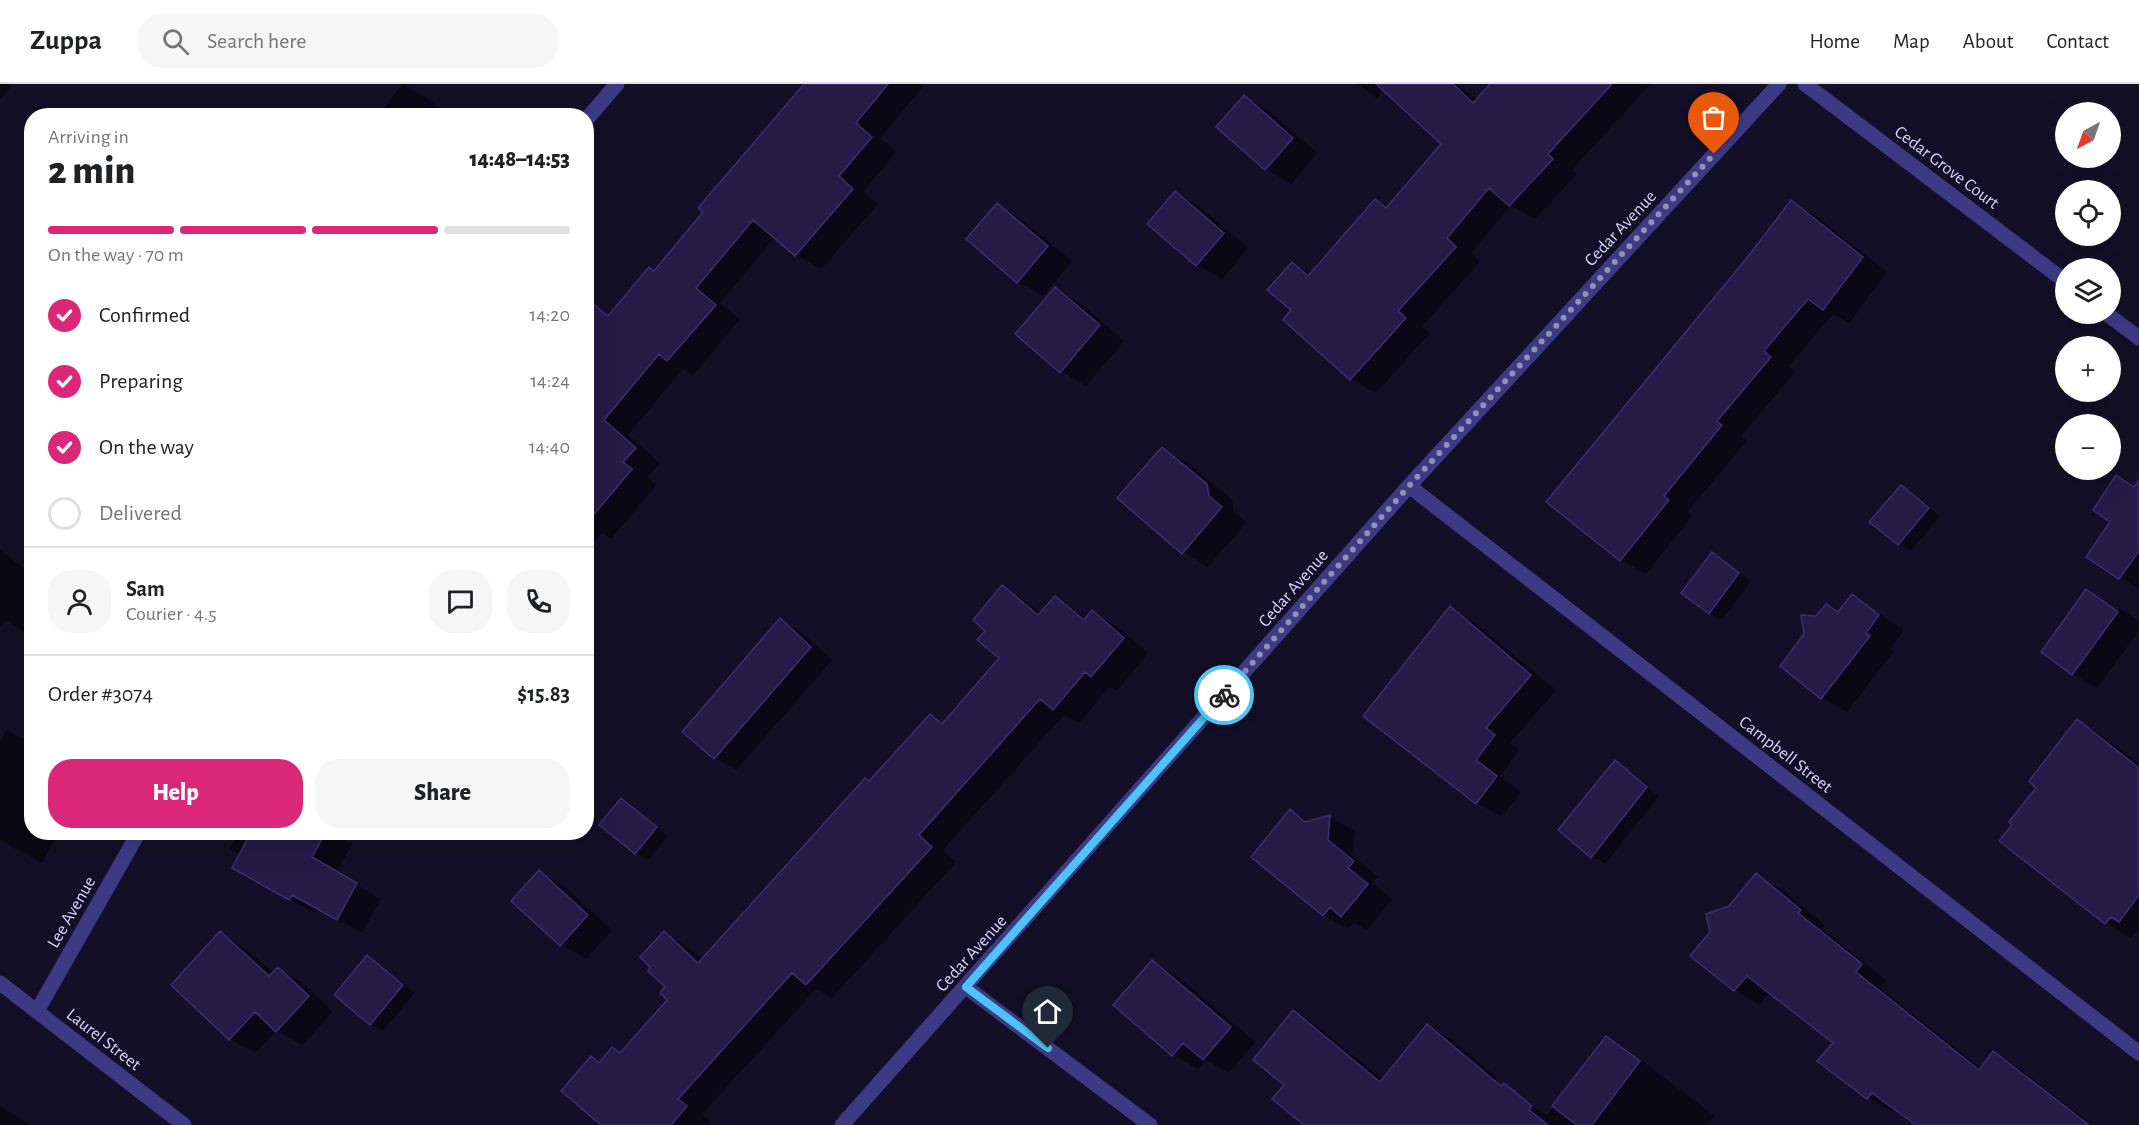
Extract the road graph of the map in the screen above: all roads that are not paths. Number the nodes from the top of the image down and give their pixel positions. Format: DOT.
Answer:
graph roads {
  1 [pos="617,84"];
  2 [pos="1779,84"];
  3 [pos="1805,84"];
  4 [pos="594,111"];
  5 [pos="2055,274"];
  6 [pos="2120,324"];
  7 [pos="2139,338"];
  8 [pos="1409,486"];
  9 [pos="134,840"];
  10 [pos="0,983"];
  11 [pos="966,987"];
  12 [pos="37,1011"];
  13 [pos="2139,1053"];
  14 [pos="184,1125"];
  15 [pos="842,1125"];
  16 [pos="1150,1125"];
  1 -- 4 [label="street"];
  2 -- 8 [label="street, Cedar Avenue"];
  3 -- 5 [label="street, Cedar Grove Court"];
  6 -- 7 [label="street"];
  8 -- 11 [label="street, Cedar Avenue"];
  8 -- 13 [label="street, Campbell Street"];
  9 -- 12 [label="street, Lee Avenue"];
  10 -- 12 [label="street, Laurel Street"];
  11 -- 15 [label="street, Cedar Avenue"];
  11 -- 16 [label="street"];
  12 -- 14 [label="street, Laurel Street"];
}
